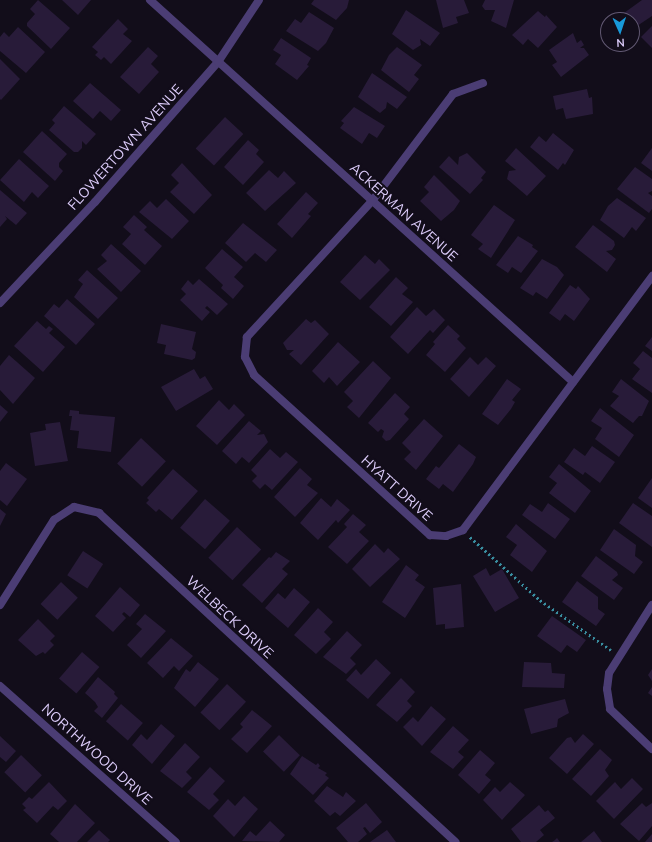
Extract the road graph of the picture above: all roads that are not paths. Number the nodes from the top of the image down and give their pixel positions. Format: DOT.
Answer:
graph roads {
  1 [pos="150,0"];
  2 [pos="259,0"];
  3 [pos="218,62"];
  4 [pos="483,83"];
  5 [pos="372,201"];
  6 [pos="652,276"];
  7 [pos="0,303"];
  8 [pos="573,382"];
  9 [pos="0,605"];
  10 [pos="652,605"];
  11 [pos="0,686"];
  12 [pos="652,749"];
  13 [pos="176,842"];
  14 [pos="455,842"];
  1 -- 3 [label="street, ACKERMAN AVENUE"];
  2 -- 3 [label="street, FLOWERTOWN AVENUE"];
  3 -- 5 [label="street, ACKERMAN AVENUE"];
  3 -- 7 [label="street, FLOWERTOWN AVENUE"];
  4 -- 5 [label="street, HYATT DRIVE"];
  5 -- 8 [label="street, ACKERMAN AVENUE"];
  5 -- 8 [label="street, HYATT DRIVE"];
  6 -- 8 [label="street"];
  9 -- 14 [label="street, WELBECK DRIVE"];
  10 -- 12 [label="street"];
  11 -- 13 [label="street, NORTHWOOD DRIVE"];
}
